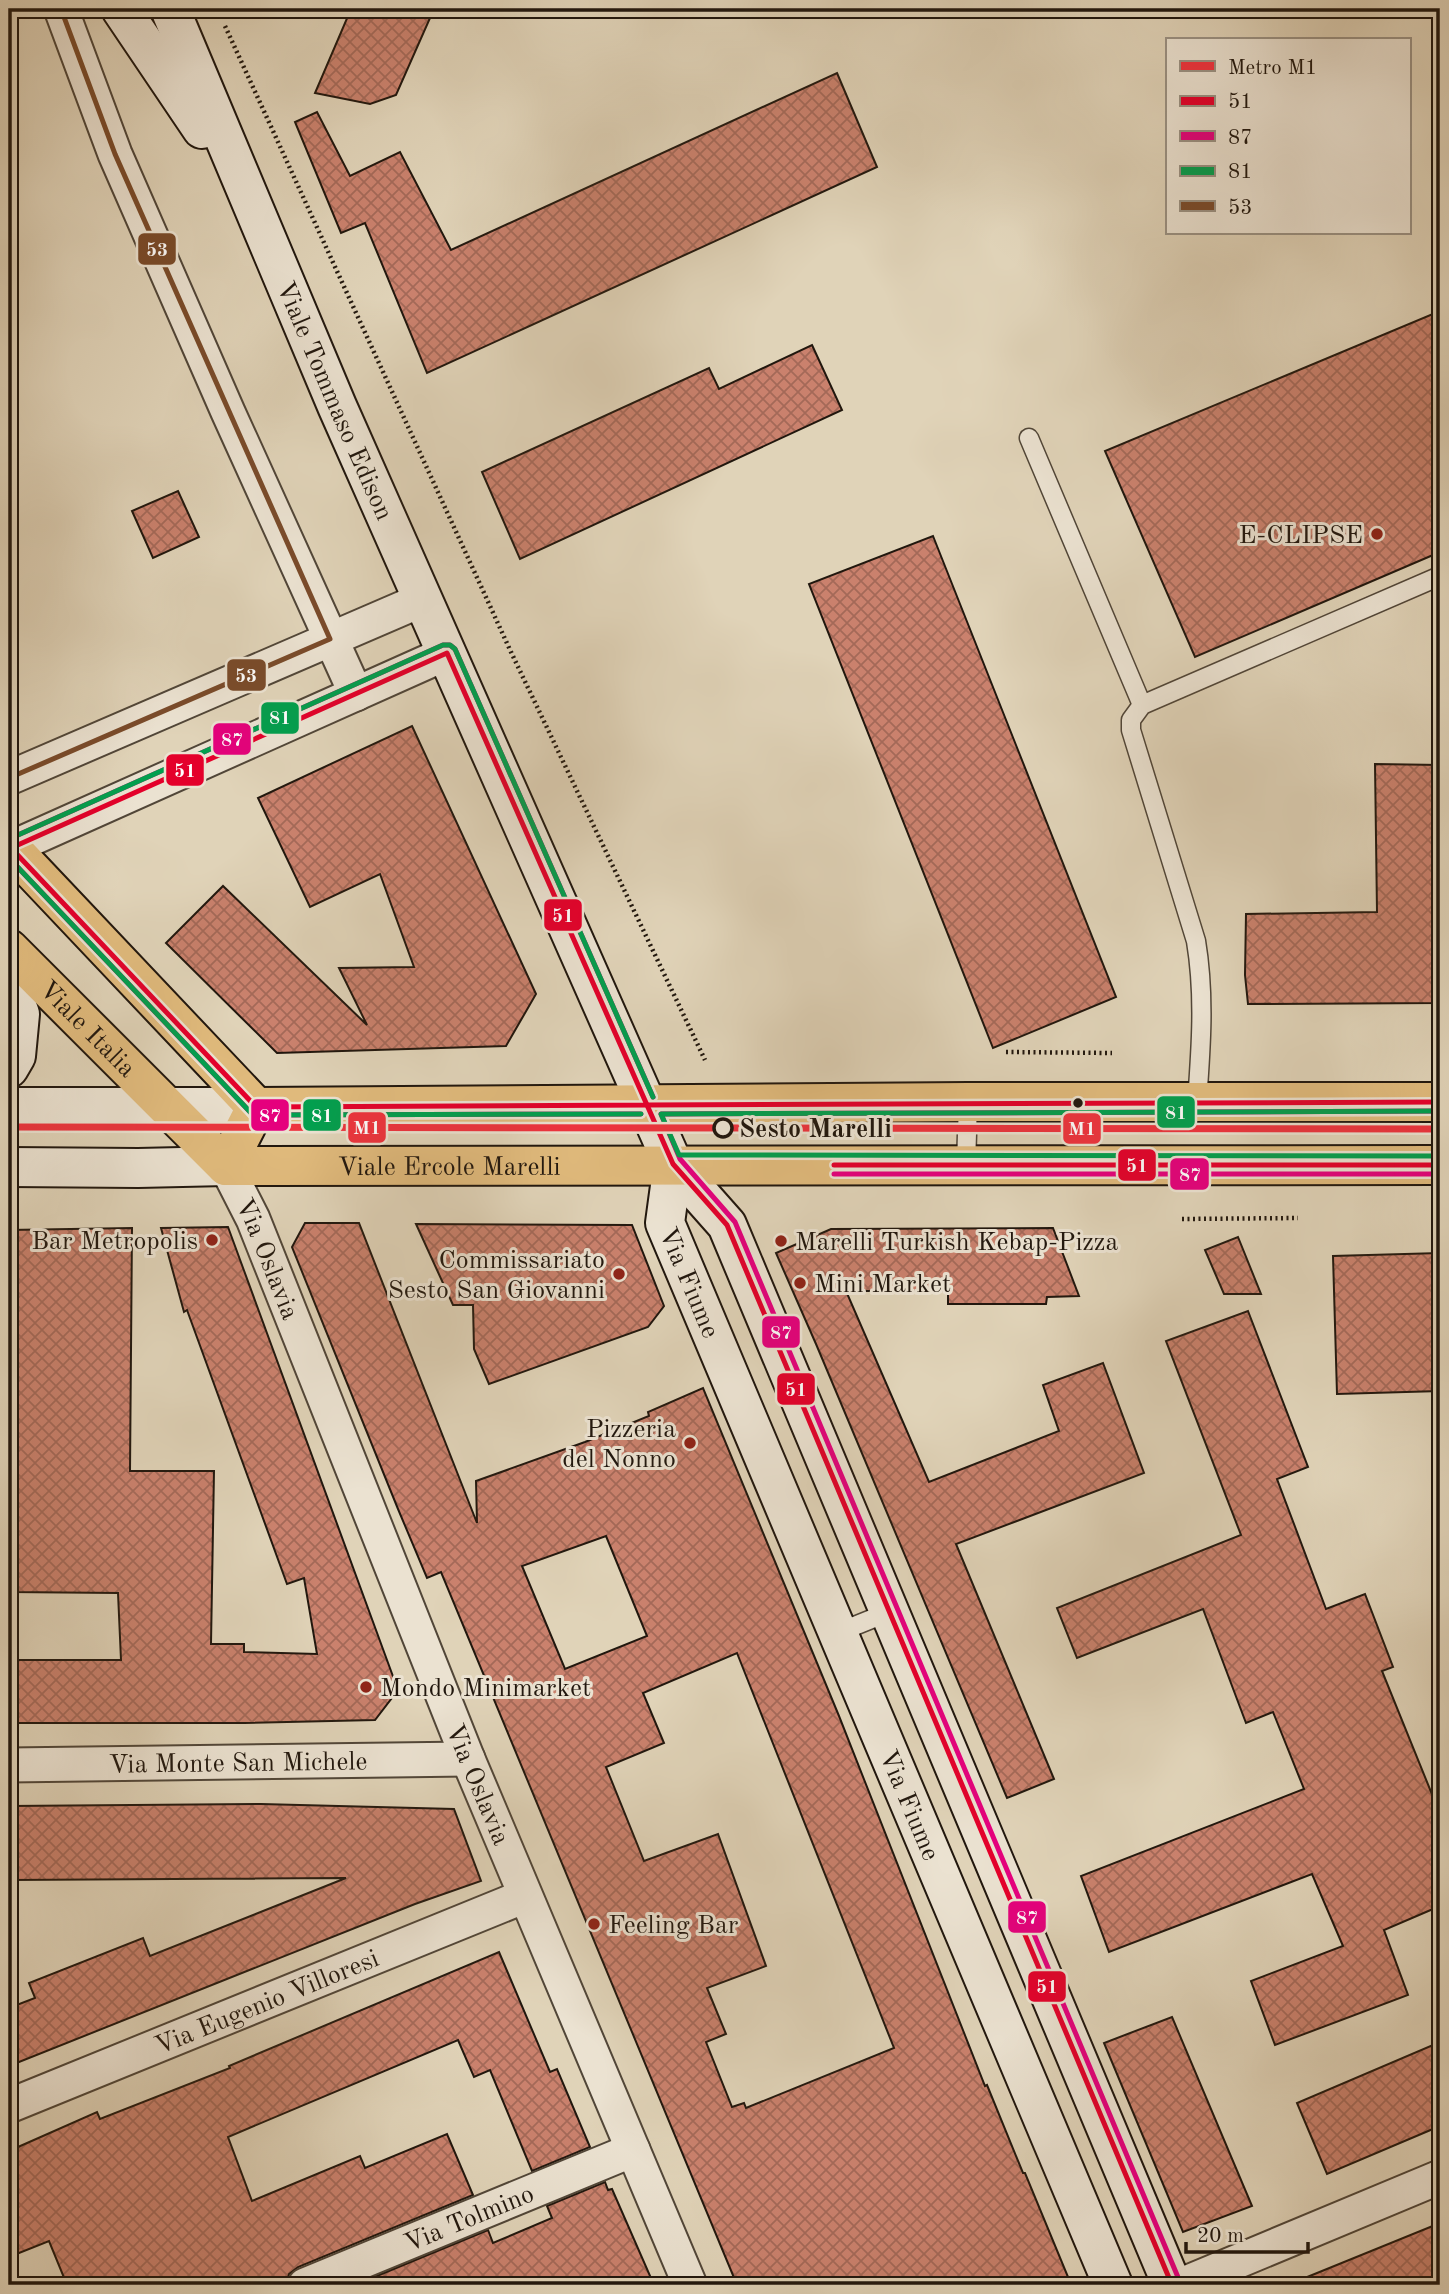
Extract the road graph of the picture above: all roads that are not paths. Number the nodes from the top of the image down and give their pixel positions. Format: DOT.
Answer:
graph roads {
  1 [pos="61,9"];
  2 [pos="121,9"];
  3 [pos="170,9"];
  4 [pos="250,201"];
  5 [pos="1029,438"];
  6 [pos="1440,576"];
  7 [pos="424,599"];
  8 [pos="330,639"];
  9 [pos="446,653"];
  10 [pos="356,694"];
  11 [pos="1142,705"];
  12 [pos="9,778"];
  13 [pos="10,847"];
  14 [pos="9,949"];
  15 [pos="9,984"];
  16 [pos="9,1068"];
  17 [pos="984,1102"];
  18 [pos="1197,1102"];
  19 [pos="1440,1102"];
  20 [pos="648,1105"];
  21 [pos="9,1107"];
  22 [pos="167,1107"];
  23 [pos="256,1107"];
  24 [pos="673,1164"];
  25 [pos="967,1165"];
  26 [pos="1440,1165"];
  27 [pos="226,1166"];
  28 [pos="9,1167"];
  29 [pos="889,1612"];
  30 [pos="837,1633"];
  31 [pos="468,1759"];
  32 [pos="9,1765"];
  33 [pos="525,1896"];
  34 [pos="9,2106"];
  35 [pos="633,2150"];
  36 [pos="1440,2177"];
  37 [pos="304,2285"];
  38 [pos="690,2285"];
  39 [pos="1113,2285"];
  40 [pos="1172,2285"];
  41 [pos="1181,2285"];
  1 -- 8 [label="street"];
  2 -- 4 [label="street, Viale Tommaso Edison"];
  3 -- 4 [label="street, Viale Tommaso Edison"];
  4 -- 7 [label="street, Viale Tommaso Edison"];
  5 -- 11 [label="lane"];
  6 -- 11 [label="lane"];
  7 -- 8 [label="street"];
  7 -- 9 [label="street, Viale Tommaso Edison"];
  8 -- 10 [label="street"];
  8 -- 12 [label="street"];
  9 -- 10 [label="street"];
  9 -- 20 [label="street, Viale Tommaso Edison"];
  10 -- 13 [label="street"];
  11 -- 18 [label="lane"];
  13 -- 23 [label="main road"];
  14 -- 22 [label="main road, Viale Italia"];
  15 -- 16 [label="street, Viale Italia"];
  17 -- 18 [label="main road"];
  17 -- 20 [label="main road"];
  17 -- 25 [label="lane"];
  18 -- 19 [label="main road"];
  20 -- 23 [label="main road"];
  20 -- 24 [label="street"];
  21 -- 22 [label="street"];
  22 -- 23 [label="street"];
  22 -- 27 [label="main road"];
  23 -- 27 [label="main road"];
  24 -- 25 [label="main road, Viale Ercole Marelli"];
  24 -- 27 [label="main road, Viale Ercole Marelli"];
  24 -- 29 [label="street, Via Fiume"];
  24 -- 30 [label="street, Via Fiume"];
  25 -- 26 [label="main road, Viale Ercole Marelli"];
  27 -- 28 [label="street, Viale Ercole Marelli"];
  27 -- 31 [label="street, Via Oslavia"];
  29 -- 30 [label="lane"];
  29 -- 40 [label="street, Via Fiume"];
  30 -- 39 [label="street, Via Fiume"];
  31 -- 32 [label="street, Via Monte San Michele"];
  31 -- 33 [label="street, Via Oslavia"];
  33 -- 34 [label="street, Via Eugenio Villoresi"];
  33 -- 35 [label="street, Via Oslavia"];
  35 -- 37 [label="street, Via Tolmino"];
  35 -- 38 [label="street, Via Oslavia"];
  36 -- 41 [label="street"];
}
